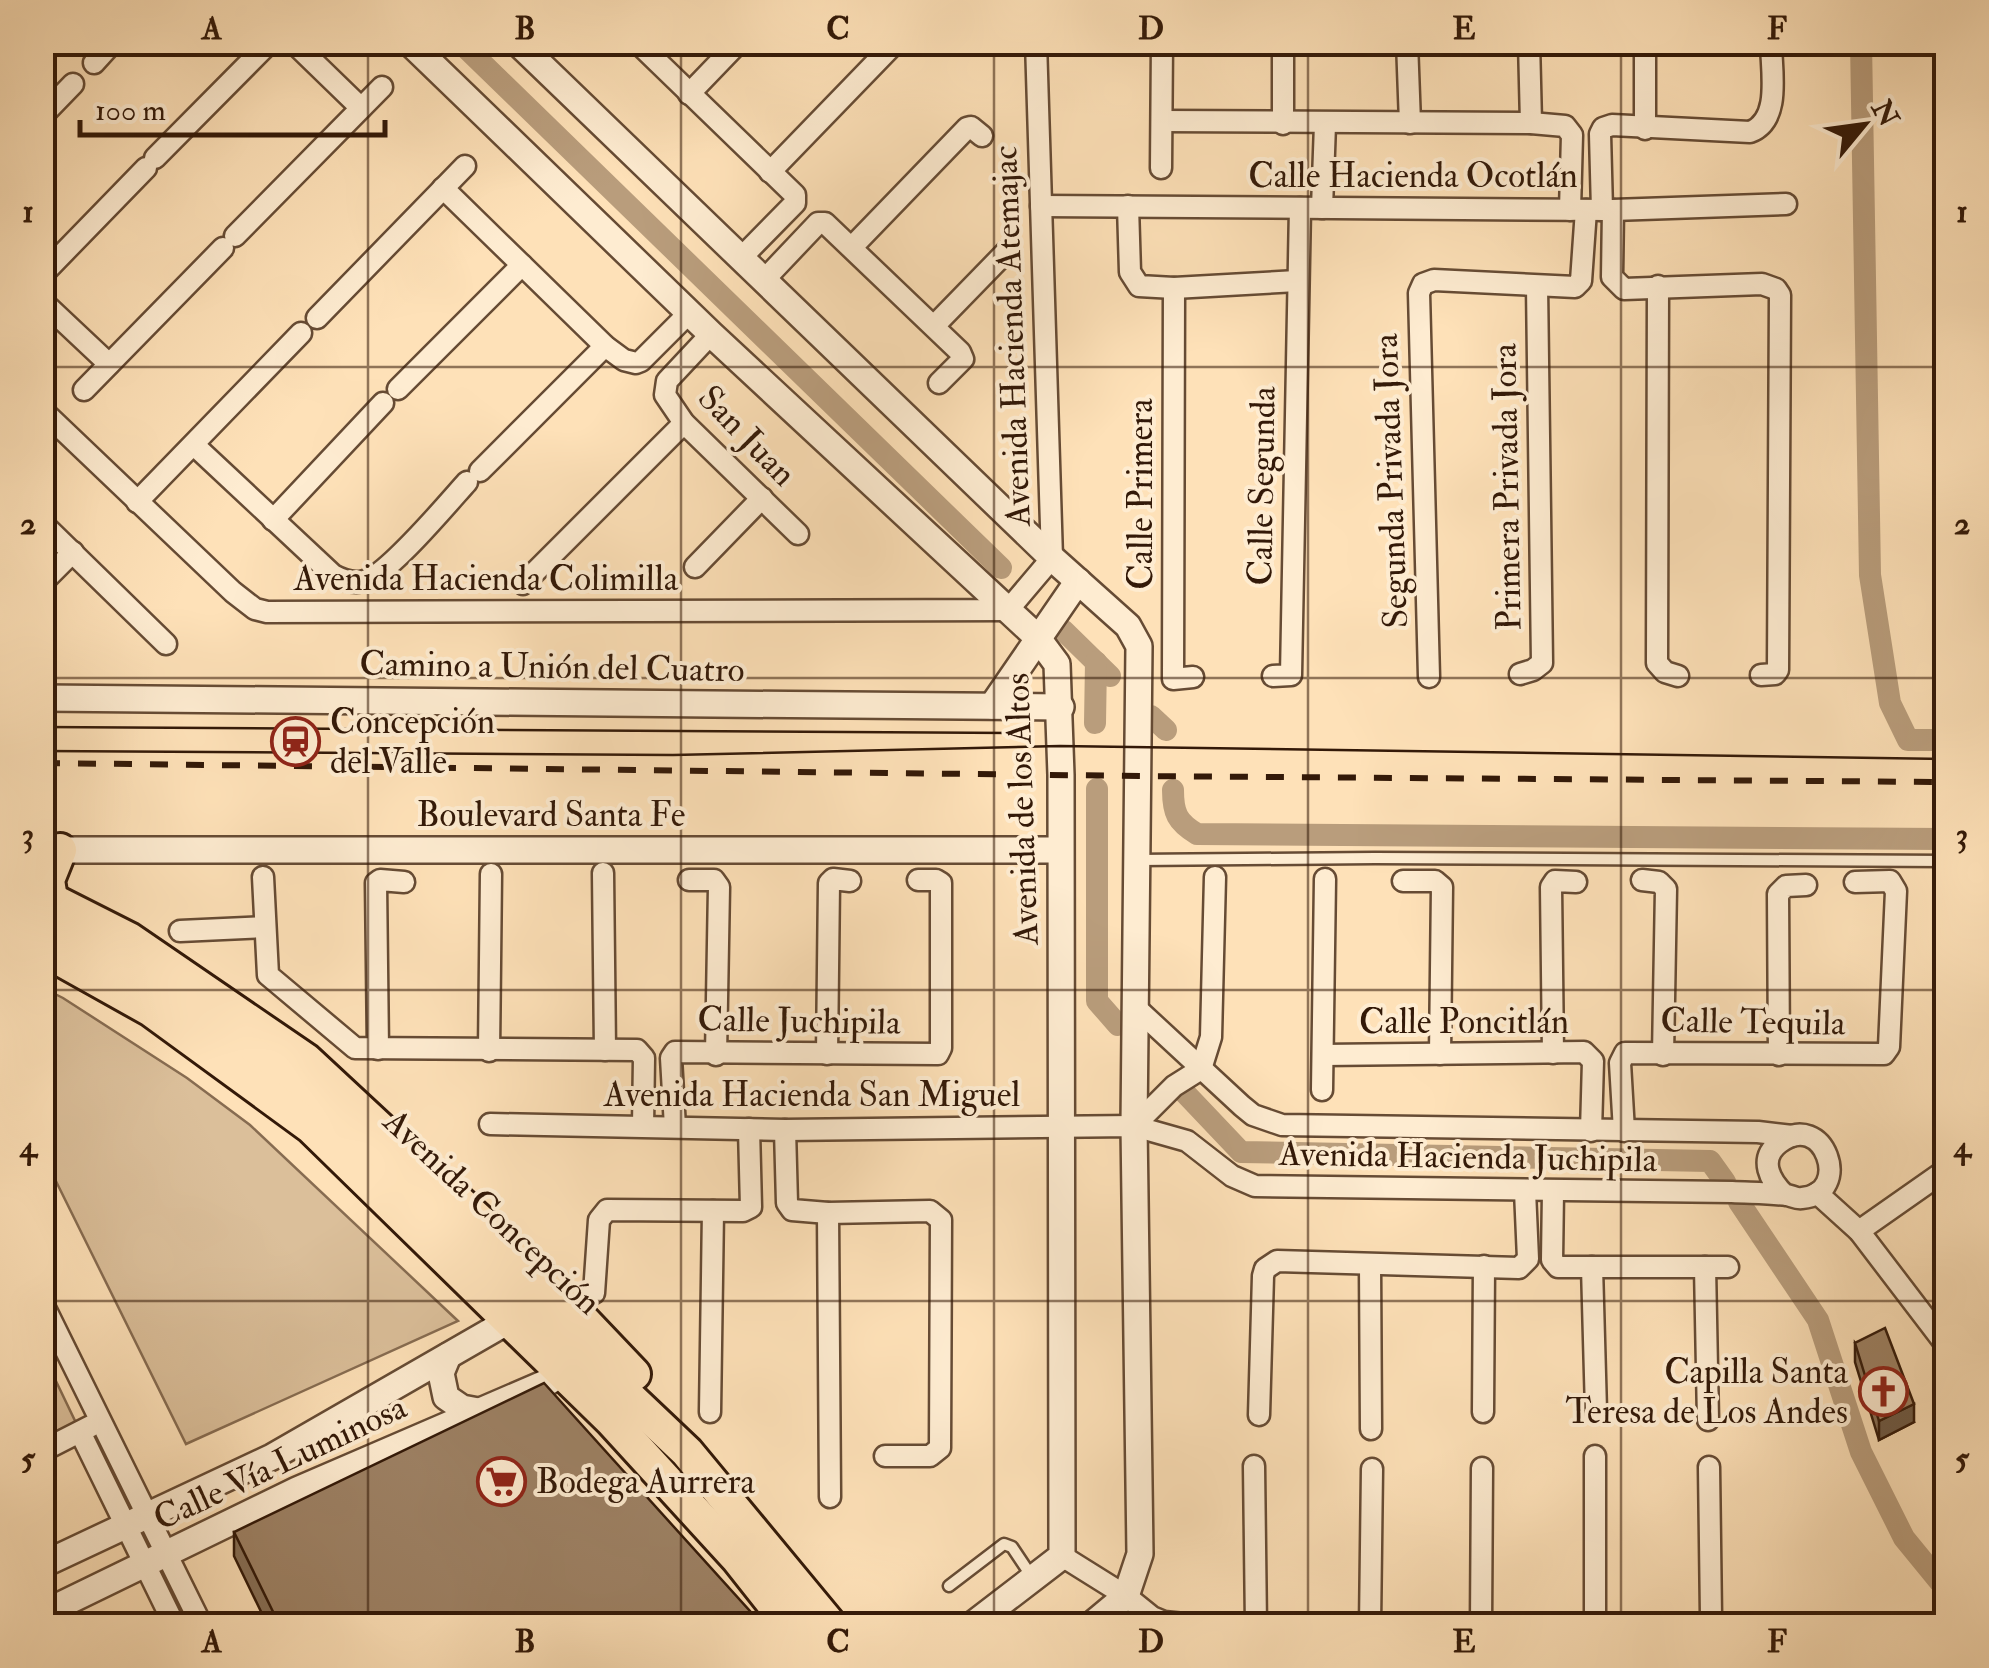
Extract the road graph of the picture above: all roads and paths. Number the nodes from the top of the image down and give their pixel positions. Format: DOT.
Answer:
graph roads {
  1 [pos="113,42"];
  2 [pos="270,42"];
  3 [pos="294,42"];
  4 [pos="409,42"];
  5 [pos="517,42"];
  6 [pos="636,42"];
  7 [pos="739,42"];
  8 [pos="1036,42"];
  9 [pos="1162,42"];
  10 [pos="1282,42"];
  11 [pos="1408,42"];
  12 [pos="1529,42"];
  13 [pos="1645,42"];
  14 [pos="1770,42"];
  15 [pos="891,47"];
  16 [pos="94,63"];
  17 [pos="73,84"];
  18 [pos="382,87"];
  19 [pos="690,94"];
  20 [pos="361,108"];
  21 [pos="42,116"];
  22 [pos="1162,121"];
  23 [pos="1410,123"];
  24 [pos="1532,123"];
  25 [pos="1283,124"];
  26 [pos="1325,124"];
  27 [pos="1645,128"];
  28 [pos="982,136"];
  29 [pos="465,166"];
  30 [pos="1161,168"];
  31 [pos="770,172"];
  32 [pos="444,188"];
  33 [pos="1786,204"];
  34 [pos="1041,206"];
  35 [pos="1128,206"];
  36 [pos="1300,208"];
  37 [pos="1322,208"];
  38 [pos="1592,210"];
  39 [pos="853,246"];
  40 [pos="1007,251"];
  41 [pos="740,259"];
  42 [pos="522,264"];
  43 [pos="42,274"];
  44 [pos="1298,281"];
  45 [pos="763,282"];
  46 [pos="1537,286"];
  47 [pos="1658,286"];
  48 [pos="1174,288"];
  49 [pos="42,301"];
  50 [pos="688,313"];
  51 [pos="935,326"];
  52 [pos="710,334"];
  53 [pos="605,346"];
  54 [pos="109,364"];
  55 [pos="939,383"];
  56 [pos="84,390"];
  57 [pos="42,410"];
  58 [pos="684,423"];
  59 [pos="194,445"];
  60 [pos="762,498"];
  61 [pos="137,502"];
  62 [pos="272,520"];
  63 [pos="42,523"];
  64 [pos="798,534"];
  65 [pos="72,552"];
  66 [pos="1052,558"];
  67 [pos="695,566"];
  68 [pos="1078,581"];
  69 [pos="42,583"];
  70 [pos="523,584"];
  71 [pos="1008,610"];
  72 [pos="1037,637"];
  73 [pos="166,644"];
  74 [pos="1520,674"];
  75 [pos="1761,675"];
  76 [pos="1193,676"];
  77 [pos="1273,676"];
  78 [pos="1678,676"];
  79 [pos="1429,677"];
  80 [pos="42,698"];
  81 [pos="992,706"];
  82 [pos="1061,707"];
  83 [pos="52,850"];
  84 [pos="1060,850"];
  85 [pos="1138,860"];
  86 [pos="1946,861"];
  87 [pos="603,873"];
  88 [pos="491,874"];
  89 [pos="263,877"];
  90 [pos="1214,877"];
  91 [pos="1325,879"];
  92 [pos="689,880"];
  93 [pos="918,880"];
  94 [pos="1642,880"];
  95 [pos="850,881"];
  96 [pos="1404,881"];
  97 [pos="404,882"];
  98 [pos="1576,882"];
  99 [pos="1856,882"];
  100 [pos="1806,885"];
  101 [pos="45,906"];
  102 [pos="264,927"];
  103 [pos="180,931"];
  104 [pos="42,950"];
  105 [pos="42,971"];
  106 [pos="1134,1006"];
  107 [pos="378,1049"];
  108 [pos="605,1050"];
  109 [pos="488,1051"];
  110 [pos="1553,1053"];
  111 [pos="716,1054"];
  112 [pos="827,1054"];
  113 [pos="1440,1054"];
  114 [pos="1779,1054"];
  115 [pos="1323,1055"];
  116 [pos="1663,1055"];
  117 [pos="1202,1069"];
  118 [pos="1322,1090"];
  119 [pos="490,1124"];
  120 [pos="644,1126"];
  121 [pos="1134,1126"];
  122 [pos="676,1127"];
  123 [pos="1062,1128"];
  124 [pos="748,1130"];
  125 [pos="784,1130"];
  126 [pos="1591,1130"];
  127 [pos="1624,1131"];
  128 [pos="1792,1136"];
  129 [pos="1946,1170"];
  130 [pos="1525,1192"];
  131 [pos="1554,1192"];
  132 [pos="1816,1193"];
  133 [pos="1786,1195"];
  134 [pos="713,1211"];
  135 [pos="828,1214"];
  136 [pos="1859,1230"];
  137 [pos="1370,1266"];
  138 [pos="1484,1266"];
  139 [pos="1592,1267"];
  140 [pos="1704,1267"];
  141 [pos="1728,1267"];
  142 [pos="594,1293"];
  143 [pos="42,1302"];
  144 [pos="47,1324"];
  145 [pos="498,1327"];
  146 [pos="1946,1345"];
  147 [pos="448,1356"];
  148 [pos="550,1381"];
  149 [pos="478,1411"];
  150 [pos="1596,1411"];
  151 [pos="710,1412"];
  152 [pos="1483,1412"];
  153 [pos="1259,1415"];
  154 [pos="1708,1420"];
  155 [pos="102,1421"];
  156 [pos="1371,1429"];
  157 [pos="80,1432"];
  158 [pos="284,1450"];
  159 [pos="42,1451"];
  160 [pos="885,1456"];
  161 [pos="1595,1456"];
  162 [pos="1254,1466"];
  163 [pos="1709,1467"];
  164 [pos="1482,1468"];
  165 [pos="1372,1469"];
  166 [pos="660,1476"];
  167 [pos="297,1490"];
  168 [pos="830,1497"];
  169 [pos="137,1518"];
  170 [pos="1062,1556"];
  171 [pos="157,1560"];
  172 [pos="42,1565"];
  173 [pos="1033,1578"];
  174 [pos="949,1586"];
  175 [pos="1126,1596"];
  176 [pos="42,1614"];
  177 [pos="979,1622"];
  178 [pos="831,1623"];
  179 [pos="175,1626"];
  180 [pos="202,1626"];
  181 [pos="790,1626"];
  182 [pos="1090,1626"];
  183 [pos="1206,1626"];
  184 [pos="1256,1626"];
  185 [pos="1370,1626"];
  186 [pos="1481,1626"];
  187 [pos="1595,1626"];
  188 [pos="1707,1626"];
  1 -- 16 [label="street"];
  2 -- 43 [label="street"];
  3 -- 20 [label="street"];
  4 -- 50 [label="street, Avenida de los Altos"];
  5 -- 41 [label="street"];
  6 -- 19 [label="street"];
  7 -- 19 [label="street"];
  8 -- 34 [label="street, Avenida Hacienda Atemajac"];
  9 -- 22 [label="street"];
  10 -- 25 [label="street"];
  11 -- 23 [label="street"];
  12 -- 24 [label="street"];
  13 -- 27 [label="street"];
  14 -- 27 [label="street"];
  15 -- 31 [label="street"];
  17 -- 21 [label="street"];
  18 -- 20 [label="street"];
  19 -- 31 [label="street"];
  20 -- 54 [label="street"];
  22 -- 25 [label="street"];
  22 -- 30 [label="street"];
  23 -- 24 [label="street"];
  23 -- 26 [label="street"];
  24 -- 38 [label="street"];
  25 -- 26 [label="street"];
  26 -- 37 [label="street"];
  27 -- 38 [label="street"];
  28 -- 39 [label="street"];
  29 -- 32 [label="street"];
  31 -- 41 [label="street"];
  32 -- 42 [label="street"];
  32 -- 59 [label="street"];
  33 -- 38 [label="street, Calle Hacienda Ocotlán"];
  34 -- 35 [label="street, Calle Hacienda Ocotlán"];
  34 -- 66 [label="street, Avenida Hacienda Atemajac"];
  35 -- 36 [label="street, Calle Hacienda Ocotlán"];
  35 -- 48 [label="street"];
  36 -- 37 [label="street, Calle Hacienda Ocotlán"];
  36 -- 44 [label="street"];
  37 -- 38 [label="street, Calle Hacienda Ocotlán"];
  38 -- 46 [label="street"];
  38 -- 47 [label="street"];
  39 -- 45 [label="street"];
  39 -- 51 [label="street"];
  40 -- 51 [label="street"];
  41 -- 45 [label="street"];
  42 -- 53 [label="street"];
  42 -- 62 [label="street"];
  44 -- 48 [label="street"];
  44 -- 77 [label="street, Calle Segunda"];
  45 -- 66 [label="street"];
  46 -- 74 [label="street, Primera Privada Jora"];
  46 -- 79 [label="street, Segunda Privada Jora"];
  47 -- 75 [label="street"];
  47 -- 78 [label="street"];
  48 -- 76 [label="street, Calle Primera"];
  49 -- 54 [label="street"];
  50 -- 52 [label="street, Avenida de los Altos"];
  50 -- 53 [label="street"];
  51 -- 55 [label="street"];
  52 -- 58 [label="street, San Juan"];
  52 -- 71 [label="street, Avenida de los Altos"];
  53 -- 62 [label="street"];
  54 -- 56 [label="street"];
  57 -- 61 [label="street, Avenida Hacienda Colimilla"];
  58 -- 60 [label="street, San Juan"];
  58 -- 70 [label="street"];
  59 -- 61 [label="street"];
  59 -- 62 [label="street"];
  60 -- 64 [label="street, San Juan"];
  60 -- 67 [label="street"];
  61 -- 71 [label="street, Avenida Hacienda Colimilla"];
  63 -- 65 [label="street"];
  65 -- 69 [label="street"];
  65 -- 73 [label="street"];
  66 -- 68 [label="street"];
  66 -- 71 [label="street, Avenida Hacienda Atemajac"];
  68 -- 72 [label="street"];
  68 -- 85 [label="street"];
  71 -- 72 [label="street, Avenida de los Altos"];
  72 -- 81 [label="street"];
  72 -- 82 [label="street, Avenida de los Altos"];
  80 -- 81 [label="street, Camino a Unión del Cuatro"];
  81 -- 82 [label="street, Camino a Unión del Cuatro"];
  82 -- 84 [label="street, Avenida de los Altos"];
  83 -- 84 [label="street, Boulevard Santa Fe"];
  83 -- 101 [label="main road"];
  84 -- 123 [label="street, Avenida de los Altos"];
  85 -- 86 [label="lane"];
  85 -- 106 [label="street"];
  87 -- 108 [label="street"];
  88 -- 109 [label="street"];
  89 -- 102 [label="street"];
  90 -- 117 [label="street"];
  91 -- 115 [label="street"];
  92 -- 111 [label="street"];
  93 -- 112 [label="street, Calle Juchipila"];
  94 -- 116 [label="street"];
  95 -- 112 [label="street"];
  96 -- 113 [label="street"];
  97 -- 107 [label="street"];
  98 -- 110 [label="street"];
  99 -- 114 [label="street, Calle Tequila"];
  100 -- 114 [label="street"];
  101 -- 178 [label="main road, Avenida Concepción"];
  102 -- 103 [label="street"];
  102 -- 107 [label="street"];
  104 -- 166 [label="main road, Avenida Concepción"];
  105 -- 145 [label="main road"];
  106 -- 117 [label="street, Avenida Hacienda Juchipila"];
  106 -- 121 [label="street"];
  107 -- 109 [label="street"];
  108 -- 109 [label="street"];
  108 -- 120 [label="street"];
  110 -- 113 [label="street, Calle Poncitlán"];
  110 -- 126 [label="street, Calle Poncitlán"];
  111 -- 112 [label="street, Calle Juchipila"];
  111 -- 122 [label="street, Calle Juchipila"];
  113 -- 115 [label="street, Calle Poncitlán"];
  114 -- 116 [label="street, Calle Tequila"];
  115 -- 118 [label="street"];
  116 -- 127 [label="street, Calle Tequila"];
  117 -- 121 [label="street"];
  117 -- 126 [label="street, Avenida Hacienda Juchipila"];
  119 -- 120 [label="street, Avenida Hacienda San Miguel"];
  120 -- 122 [label="street, Avenida Hacienda San Miguel"];
  121 -- 123 [label="street, Avenida Hacienda San Miguel"];
  121 -- 130 [label="street, Avenida Hacienda Juchipila"];
  121 -- 175 [label="street"];
  122 -- 124 [label="street, Avenida Hacienda San Miguel"];
  123 -- 125 [label="street, Avenida Hacienda San Miguel"];
  123 -- 170 [label="street, Avenida de los Altos"];
  124 -- 125 [label="street, Avenida Hacienda San Miguel"];
  124 -- 134 [label="street"];
  125 -- 135 [label="street"];
  126 -- 127 [label="street, Avenida Hacienda Juchipila"];
  127 -- 128 [label="street, Avenida Hacienda Juchipila"];
  128 -- 132 [label="street"];
  128 -- 133 [label="street"];
  129 -- 136 [label="street"];
  130 -- 131 [label="street, Avenida Hacienda Juchipila"];
  130 -- 138 [label="street"];
  131 -- 133 [label="street, Avenida Hacienda Juchipila"];
  131 -- 139 [label="street"];
  132 -- 133 [label="street"];
  132 -- 136 [label="street"];
  134 -- 142 [label="street"];
  134 -- 151 [label="street"];
  135 -- 160 [label="street"];
  135 -- 168 [label="street"];
  136 -- 146 [label="street"];
  137 -- 138 [label="street"];
  137 -- 153 [label="street"];
  137 -- 156 [label="street"];
  138 -- 152 [label="street"];
  139 -- 140 [label="street"];
  139 -- 150 [label="street"];
  140 -- 141 [label="street"];
  140 -- 154 [label="street"];
  143 -- 144 [label="street"];
  144 -- 155 [label="street"];
  145 -- 147 [label="street, Calle Vía Luminosa"];
  145 -- 148 [label="main road"];
  147 -- 149 [label="street"];
  147 -- 158 [label="street, Calle Vía Luminosa"];
  148 -- 149 [label="street, Calle Vía Luminosa"];
  148 -- 166 [label="main road"];
  149 -- 167 [label="street, Calle Vía Luminosa"];
  155 -- 157 [label="street"];
  155 -- 169 [label="street"];
  157 -- 159 [label="street"];
  157 -- 169 [label="street"];
  158 -- 167 [label="street"];
  158 -- 169 [label="street, Calle Vía Luminosa"];
  161 -- 187 [label="street"];
  162 -- 184 [label="street"];
  163 -- 188 [label="street"];
  164 -- 186 [label="street"];
  165 -- 185 [label="street"];
  166 -- 181 [label="main road, Avenida Concepción"];
  167 -- 171 [label="street, Calle Vía Luminosa"];
  169 -- 171 [label="street"];
  169 -- 172 [label="street, Calle Vía Luminosa"];
  170 -- 173 [label="street"];
  170 -- 175 [label="street"];
  171 -- 176 [label="street, Calle Vía Luminosa"];
  171 -- 179 [label="street"];
  171 -- 180 [label="street"];
  173 -- 174 [label="lane"];
  173 -- 177 [label="street"];
  175 -- 182 [label="street"];
  175 -- 183 [label="street"];
}
